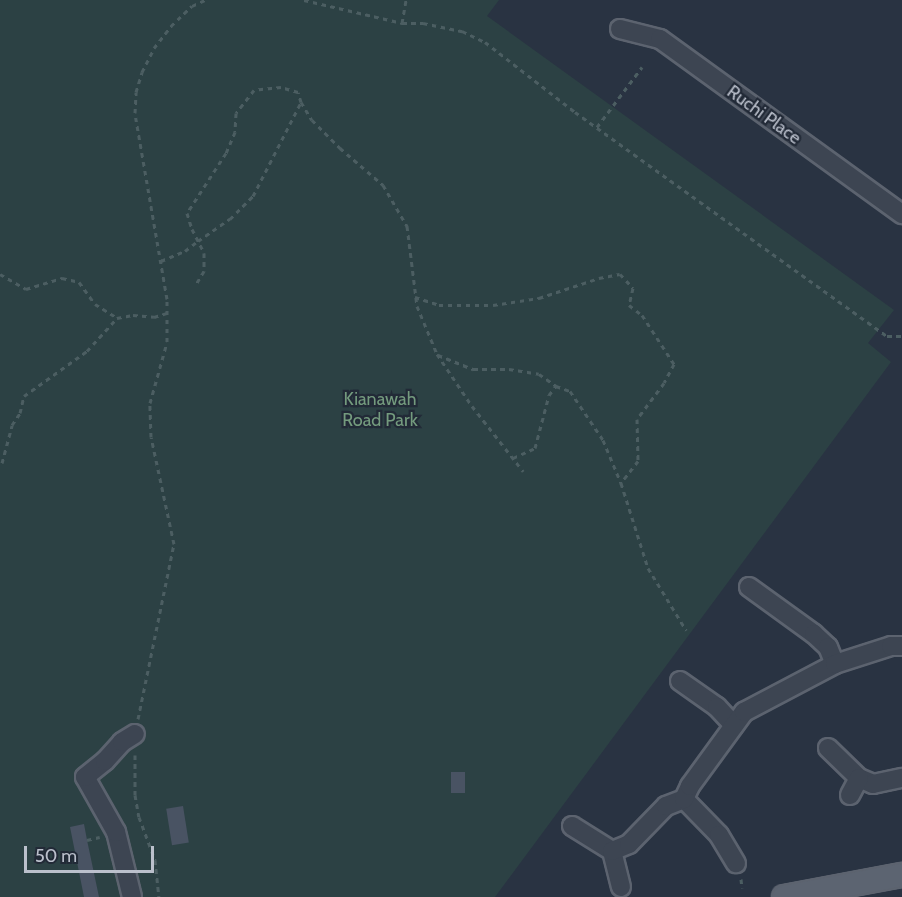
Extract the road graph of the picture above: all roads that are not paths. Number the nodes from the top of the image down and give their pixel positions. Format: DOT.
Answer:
graph roads {
  1 [pos="620,29"];
  2 [pos="902,214"];
  3 [pos="749,587"];
  4 [pos="902,646"];
  5 [pos="835,664"];
  6 [pos="680,681"];
  7 [pos="734,725"];
  8 [pos="135,734"];
  9 [pos="828,748"];
  10 [pos="860,778"];
  11 [pos="902,778"];
  12 [pos="850,795"];
  13 [pos="684,799"];
  14 [pos="572,826"];
  15 [pos="612,851"];
  16 [pos="736,863"];
  17 [pos="902,875"];
  18 [pos="621,887"];
  19 [pos="132,897"];
  20 [pos="784,897"];
  1 -- 2 [label="street, Ruchi Place"];
  3 -- 5 [label="street"];
  4 -- 5 [label="street"];
  5 -- 7 [label="street"];
  6 -- 7 [label="street"];
  7 -- 13 [label="street"];
  8 -- 19 [label="street"];
  9 -- 10 [label="street"];
  10 -- 11 [label="street"];
  10 -- 12 [label="street"];
  13 -- 15 [label="street"];
  13 -- 16 [label="street"];
  14 -- 15 [label="street"];
  15 -- 18 [label="street"];
  17 -- 20 [label="main road"];
}
